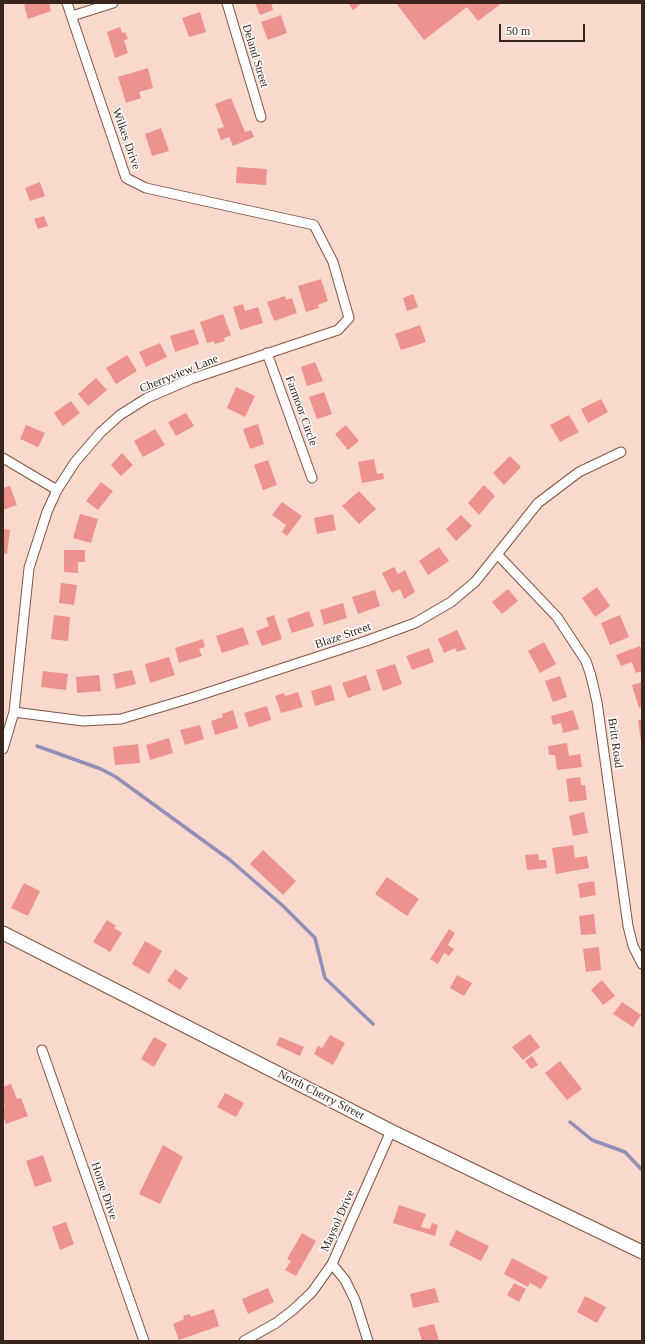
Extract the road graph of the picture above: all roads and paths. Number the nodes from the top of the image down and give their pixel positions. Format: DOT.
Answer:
graph roads {
  1 [pos="67,3"];
  2 [pos="113,3"];
  3 [pos="227,3"];
  4 [pos="72,16"];
  5 [pos="261,117"];
  6 [pos="233,206"];
  7 [pos="267,353"];
  8 [pos="621,452"];
  9 [pos="3,458"];
  10 [pos="312,478"];
  11 [pos="57,490"];
  12 [pos="498,555"];
  13 [pos="14,712"];
  14 [pos="3,749"];
  15 [pos="3,933"];
  16 [pos="642,964"];
  17 [pos="42,1050"];
  18 [pos="391,1131"];
  19 [pos="642,1252"];
  20 [pos="332,1264"];
  21 [pos="144,1341"];
  22 [pos="244,1341"];
  23 [pos="368,1341"];
  1 -- 4 [label="street, Wilkes Drive"];
  2 -- 4 [label="street"];
  3 -- 5 [label="street, Deland Street"];
  4 -- 6 [label="street, Wilkes Drive"];
  6 -- 7 [label="street, Cherryview Lane"];
  7 -- 10 [label="street, Farmoor Circle"];
  7 -- 11 [label="street, Cherryview Lane"];
  8 -- 12 [label="street, Blaze Street"];
  9 -- 11 [label="street"];
  11 -- 13 [label="street, Cherryview Lane"];
  12 -- 13 [label="street, Blaze Street"];
  12 -- 16 [label="street, Britt Road"];
  13 -- 14 [label="street, Cherryview Lane"];
  15 -- 18 [label="street, North Cherry Street"];
  17 -- 21 [label="street, Horne Drive"];
  18 -- 19 [label="street, North Cherry Street"];
  18 -- 20 [label="street, Maysol Drive"];
  20 -- 22 [label="street"];
  20 -- 23 [label="street, Maysol Drive"];
}
